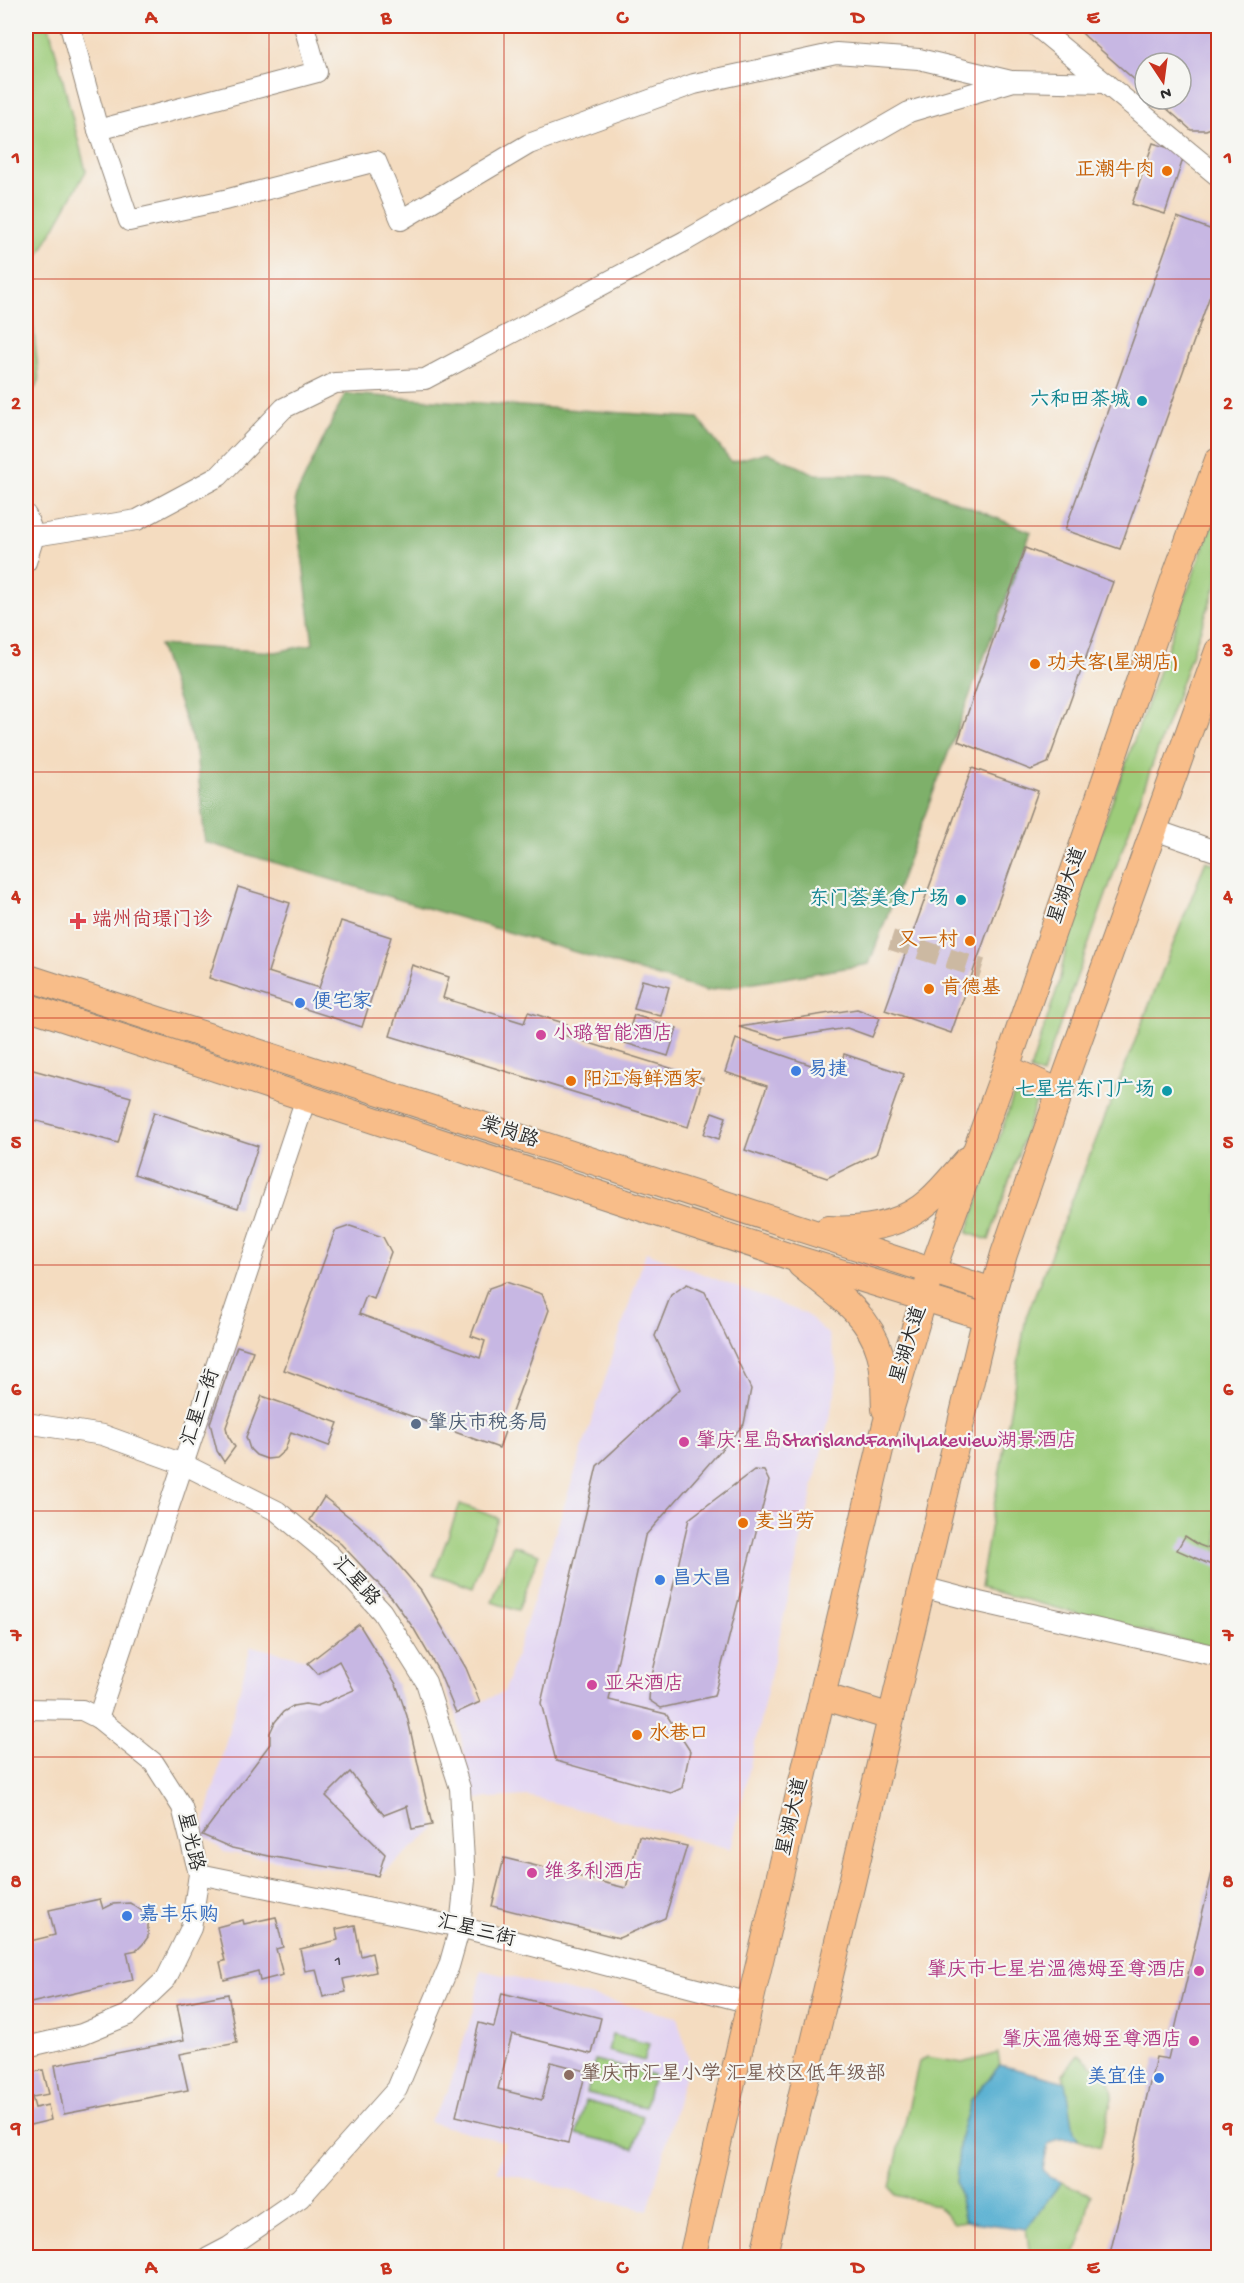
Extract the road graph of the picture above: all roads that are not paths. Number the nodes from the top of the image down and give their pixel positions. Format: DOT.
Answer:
graph roads {
  1 [pos="70,26"];
  2 [pos="304,26"];
  3 [pos="1036,26"];
  4 [pos="1014,81"];
  5 [pos="1106,83"];
  6 [pos="98,130"];
  7 [pos="1218,176"];
  8 [pos="1218,460"];
  9 [pos="26,515"];
  10 [pos="34,536"];
  11 [pos="26,562"];
  12 [pos="1218,651"];
  13 [pos="1155,830"];
  14 [pos="1218,852"];
  15 [pos="26,977"];
  16 [pos="26,1006"];
  17 [pos="1006,1068"];
  18 [pos="1060,1092"];
  19 [pos="306,1098"];
  20 [pos="489,1127"];
  21 [pos="975,1151"];
  22 [pos="479,1155"];
  23 [pos="800,1228"];
  24 [pos="791,1257"];
  25 [pos="932,1271"];
  26 [pos="993,1291"];
  27 [pos="924,1298"];
  28 [pos="986,1317"];
  29 [pos="26,1423"];
  30 [pos="886,1424"];
  31 [pos="183,1464"];
  32 [pos="922,1587"];
  33 [pos="1218,1656"];
  34 [pos="822,1696"];
  35 [pos="26,1709"];
  36 [pos="891,1717"];
  37 [pos="98,1718"];
  38 [pos="199,1874"];
  39 [pos="460,1927"];
  40 [pos="750,2003"];
  41 [pos="26,2047"];
  42 [pos="208,2258"];
  43 [pos="692,2258"];
  44 [pos="763,2258"];
  1 -- 6 [label="street"];
  2 -- 6 [label="street"];
  3 -- 5 [label="street"];
  4 -- 5 [label="street"];
  4 -- 6 [label="street"];
  4 -- 10 [label="street"];
  5 -- 7 [label="street"];
  8 -- 17 [label="main road, 星湖大道"];
  9 -- 10 [label="street"];
  10 -- 11 [label="street"];
  12 -- 13 [label="main road"];
  13 -- 14 [label="street"];
  13 -- 18 [label="main road"];
  15 -- 20 [label="main road, 棠岗路"];
  16 -- 19 [label="main road, 棠岗路"];
  17 -- 18 [label="main road"];
  17 -- 21 [label="main road, 星湖大道"];
  18 -- 26 [label="main road"];
  19 -- 22 [label="main road, 棠岗路"];
  19 -- 31 [label="street, 汇星二街"];
  20 -- 22 [label="main road"];
  20 -- 23 [label="main road, 棠岗路"];
  21 -- 23 [label="main road"];
  21 -- 25 [label="main road, 星湖大道"];
  22 -- 24 [label="main road, 棠岗路"];
  23 -- 25 [label="main road, 棠岗路"];
  24 -- 27 [label="main road, 棠岗路"];
  24 -- 30 [label="main road"];
  25 -- 26 [label="main road, 棠岗路"];
  25 -- 27 [label="main road, 星湖大道"];
  26 -- 28 [label="main road"];
  27 -- 28 [label="main road, 棠岗路"];
  27 -- 30 [label="main road, 星湖大道"];
  28 -- 32 [label="main road"];
  29 -- 31 [label="street, 汇星路"];
  30 -- 34 [label="main road, 星湖大道"];
  31 -- 37 [label="street, 汇星二街"];
  31 -- 39 [label="street, 汇星路"];
  32 -- 33 [label="street"];
  32 -- 36 [label="main road"];
  34 -- 36 [label="main road"];
  34 -- 40 [label="main road, 星湖大道"];
  35 -- 37 [label="street"];
  36 -- 44 [label="main road"];
  37 -- 38 [label="street, 星光路"];
  38 -- 39 [label="street, 汇星三街"];
  38 -- 41 [label="street, 星光路"];
  39 -- 40 [label="street, 汇星三街"];
  39 -- 42 [label="street, 汇星路"];
  40 -- 43 [label="main road, 星湖大道"];
}
